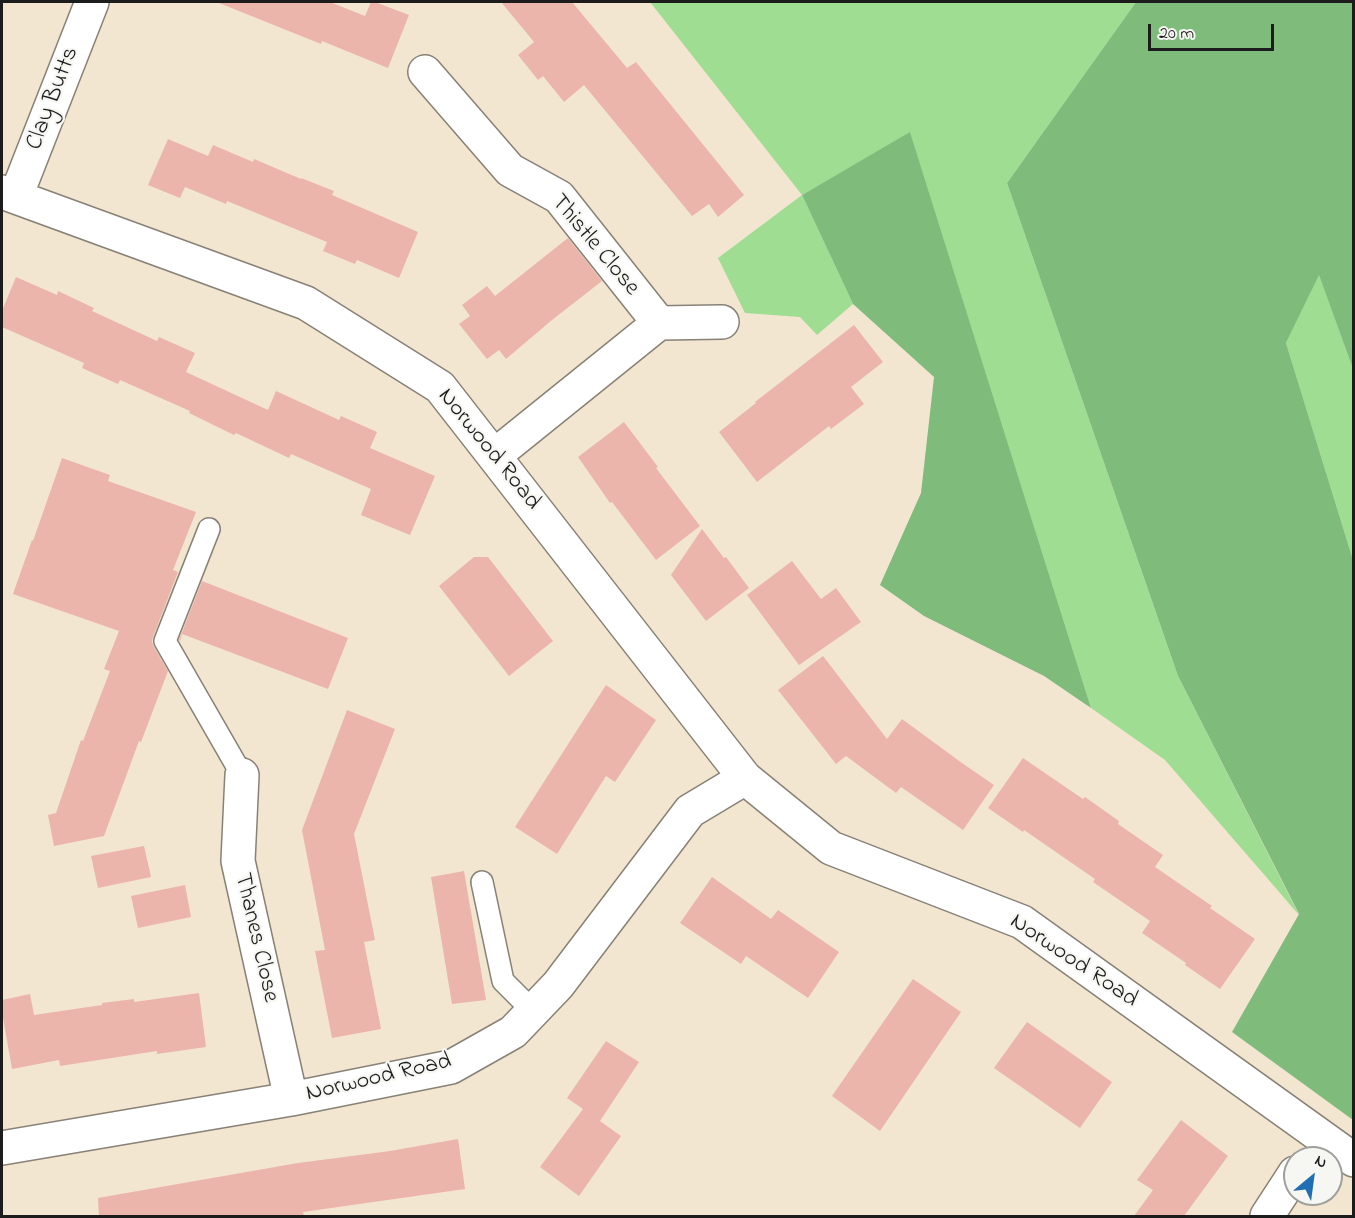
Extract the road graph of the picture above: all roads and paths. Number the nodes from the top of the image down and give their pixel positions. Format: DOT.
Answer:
graph roads {
  1 [pos="92,2"];
  2 [pos="425,72"];
  3 [pos="9,194"];
  4 [pos="722,322"];
  5 [pos="659,323"];
  6 [pos="494,456"];
  7 [pos="209,529"];
  8 [pos="242,774"];
  9 [pos="745,778"];
  10 [pos="483,882"];
  11 [pos="533,1011"];
  12 [pos="291,1099"];
  13 [pos="1311,1146"];
  14 [pos="2,1148"];
  15 [pos="1283,1191"];
  16 [pos="1267,1216"];
  1 -- 3 [label="street, Clay Butts"];
  2 -- 5 [label="street, Thistle Close"];
  3 -- 6 [label="street, Norwood Road"];
  4 -- 5 [label="street"];
  5 -- 6 [label="street"];
  6 -- 9 [label="street, Norwood Road"];
  7 -- 8 [label="lane"];
  8 -- 12 [label="street, Thanes Close"];
  9 -- 11 [label="street, Norwood Road"];
  9 -- 13 [label="street, Norwood Road"];
  10 -- 11 [label="lane"];
  11 -- 12 [label="street, Norwood Road"];
  12 -- 14 [label="street, Norwood Road"];
  15 -- 16 [label="street"];
}
